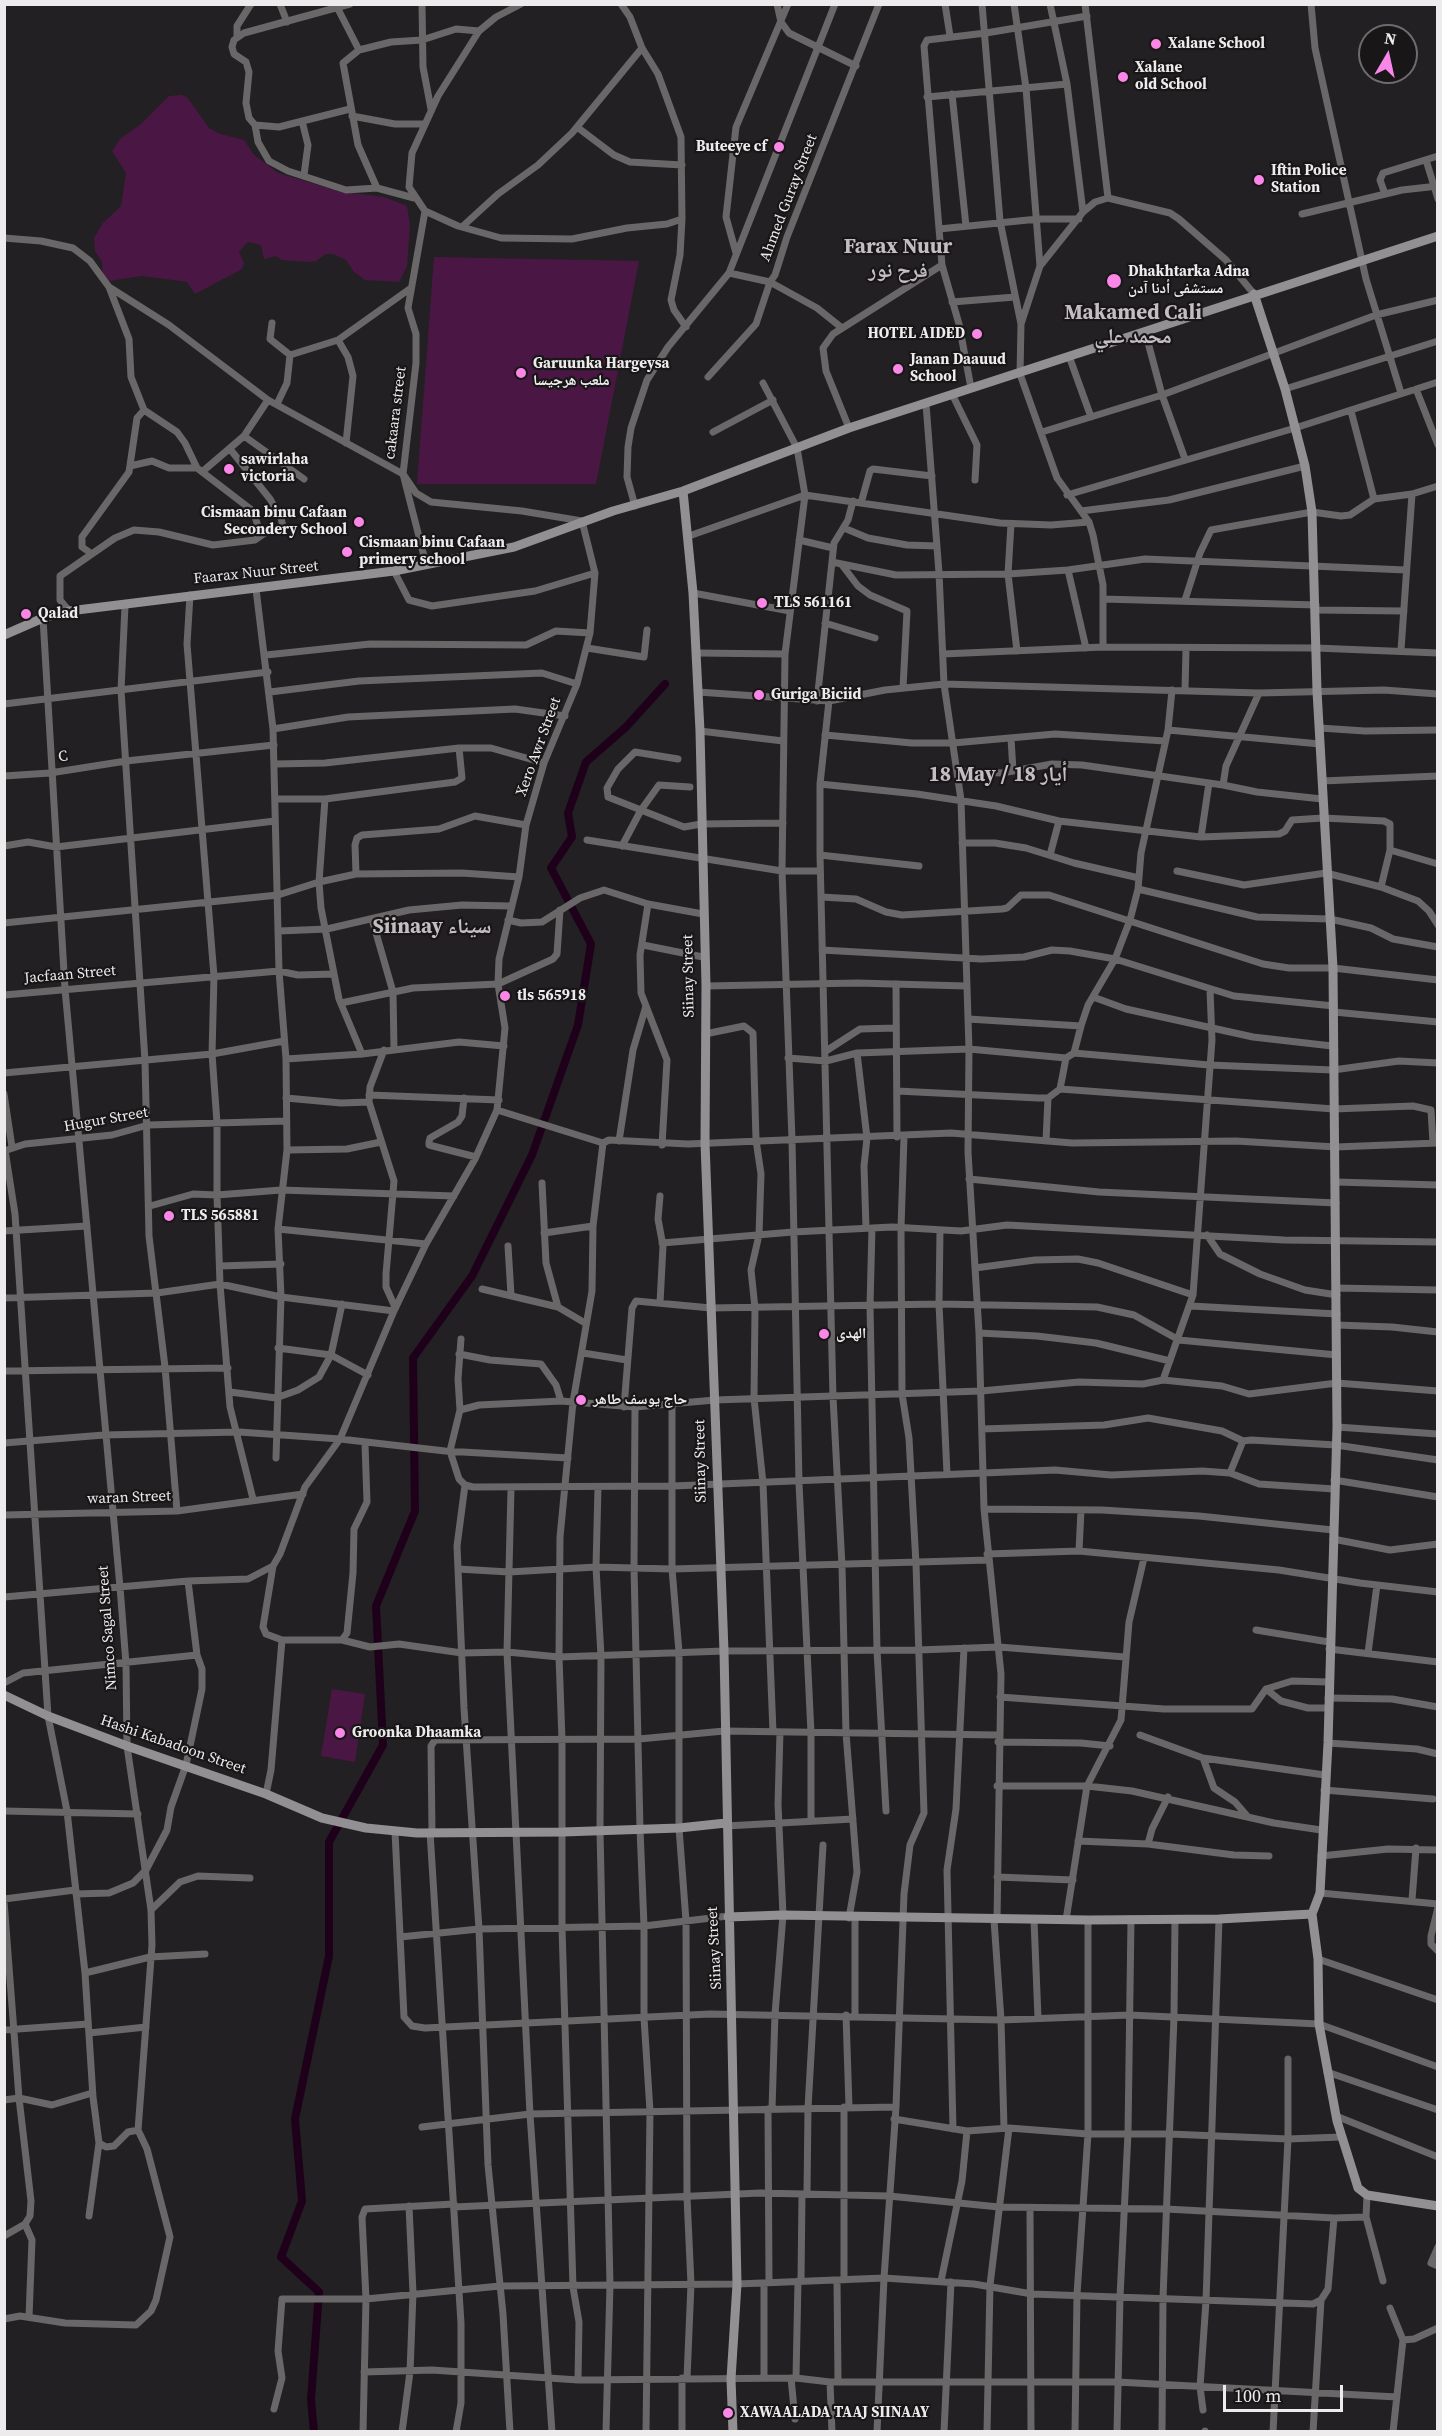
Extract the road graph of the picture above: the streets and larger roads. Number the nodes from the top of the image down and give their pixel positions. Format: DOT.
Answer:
graph roads {
  1 [pos="251,4"];
  2 [pos="280,4"];
  3 [pos="350,4"];
  4 [pos="422,4"];
  5 [pos="521,4"];
  6 [pos="621,4"];
  7 [pos="777,4"];
  8 [pos="788,4"];
  9 [pos="835,4"];
  10 [pos="879,4"];
  11 [pos="945,4"];
  12 [pos="982,4"];
  13 [pos="1014,4"];
  14 [pos="1050,4"];
  15 [pos="1085,4"];
  16 [pos="1311,4"];
  17 [pos="508,8"];
  18 [pos="338,9"];
  19 [pos="1087,16"];
  20 [pos="1052,21"];
  21 [pos="287,22"];
  22 [pos="781,22"];
  23 [pos="1016,28"];
  24 [pos="478,31"];
  25 [pos="986,33"];
  26 [pos="950,36"];
  27 [pos="237,37"];
  28 [pos="422,40"];
  29 [pos="642,48"];
  30 [pos="818,48"];
  31 [pos="359,50"];
  32 [pos="856,66"];
  33 [pos="1067,84"];
  34 [pos="1026,88"];
  35 [pos="990,89"];
  36 [pos="952,94"];
  37 [pos="927,97"];
  38 [pos="431,110"];
  39 [pos="351,112"];
  40 [pos="302,121"];
  41 [pos="425,124"];
  42 [pos="255,125"];
  43 [pos="577,127"];
  44 [pos="1437,156"];
  45 [pos="1426,160"];
  46 [pos="682,165"];
  47 [pos="304,175"];
  48 [pos="1436,186"];
  49 [pos="377,188"];
  50 [pos="1385,195"];
  51 [pos="414,198"];
  52 [pos="1108,198"];
  53 [pos="1437,199"];
  54 [pos="1350,204"];
  55 [pos="425,211"];
  56 [pos="1302,214"];
  57 [pos="1081,216"];
  58 [pos="682,219"];
  59 [pos="1038,219"];
  60 [pos="1000,222"];
  61 [pos="463,226"];
  62 [pos="966,226"];
  63 [pos="939,229"];
  64 [pos="1437,236"];
  65 [pos="4,238"];
  66 [pos="736,253"];
  67 [pos="1361,260"];
  68 [pos="942,265"];
  69 [pos="1040,266"];
  70 [pos="729,273"];
  71 [pos="770,282"];
  72 [pos="109,286"];
  73 [pos="411,288"];
  74 [pos="1254,294"];
  75 [pos="1015,297"];
  76 [pos="1437,300"];
  77 [pos="952,302"];
  78 [pos="1376,315"];
  79 [pos="272,323"];
  80 [pos="1021,324"];
  81 [pos="686,327"];
  82 [pos="842,328"];
  83 [pos="1145,331"];
  84 [pos="338,340"];
  85 [pos="1437,341"];
  86 [pos="1274,352"];
  87 [pos="290,355"];
  88 [pos="1388,355"];
  89 [pos="1069,357"];
  90 [pos="1020,374"];
  91 [pos="708,377"];
  92 [pos="1437,382"];
  93 [pos="763,383"];
  94 [pos="971,388"];
  95 [pos="1285,389"];
  96 [pos="1416,389"];
  97 [pos="1401,393"];
  98 [pos="952,394"];
  99 [pos="1162,395"];
  100 [pos="268,400"];
  101 [pos="773,400"];
  102 [pos="926,404"];
  103 [pos="277,405"];
  104 [pos="144,410"];
  105 [pos="1351,411"];
  106 [pos="1091,417"];
  107 [pos="1434,421"];
  108 [pos="1295,428"];
  109 [pos="849,429"];
  110 [pos="713,432"];
  111 [pos="1042,432"];
  112 [pos="244,436"];
  113 [pos="346,443"];
  114 [pos="1437,445"];
  115 [pos="797,448"];
  116 [pos="230,449"];
  117 [pos="1185,459"];
  118 [pos="130,466"];
  119 [pos="1305,466"];
  120 [pos="200,470"];
  121 [pos="403,474"];
  122 [pos="932,476"];
  123 [pos="304,479"];
  124 [pos="975,480"];
  125 [pos="1437,486"];
  126 [pos="683,491"];
  127 [pos="1412,494"];
  128 [pos="805,495"];
  129 [pos="1067,495"];
  130 [pos="1374,499"];
  131 [pos="853,501"];
  132 [pos="861,502"];
  133 [pos="634,506"];
  134 [pos="1081,511"];
  135 [pos="1312,512"];
  136 [pos="936,513"];
  137 [pos="582,521"];
  138 [pos="1089,522"];
  139 [pos="1011,524"];
  140 [pos="844,528"];
  141 [pos="265,533"];
  142 [pos="689,536"];
  143 [pos="799,540"];
  144 [pos="937,546"];
  145 [pos="833,548"];
  146 [pos="92,554"];
  147 [pos="1197,561"];
  148 [pos="832,562"];
  149 [pos="426,564"];
  150 [pos="842,564"];
  151 [pos="1101,565"];
  152 [pos="1315,567"];
  153 [pos="1068,570"];
  154 [pos="1406,570"];
  155 [pos="394,571"];
  156 [pos="595,573"];
  157 [pos="939,573"];
  158 [pos="1008,574"];
  159 [pos="256,590"];
  160 [pos="693,593"];
  161 [pos="190,595"];
  162 [pos="1103,599"];
  163 [pos="1185,600"];
  164 [pos="125,606"];
  165 [pos="1316,607"];
  166 [pos="69,611"];
  167 [pos="790,611"];
  168 [pos="1404,611"];
  169 [pos="43,618"];
  170 [pos="825,623"];
  171 [pos="648,630"];
  172 [pos="590,633"];
  173 [pos="4,635"];
  174 [pos="874,638"];
  175 [pos="1103,647"];
  176 [pos="587,648"];
  177 [pos="1086,648"];
  178 [pos="1316,648"];
  179 [pos="1186,649"];
  180 [pos="1401,650"];
  181 [pos="1017,651"];
  182 [pos="697,653"];
  183 [pos="1437,653"];
  184 [pos="785,654"];
  185 [pos="943,654"];
  186 [pos="266,655"];
  187 [pos="268,672"];
  188 [pos="191,682"];
  189 [pos="577,684"];
  190 [pos="944,684"];
  191 [pos="903,688"];
  192 [pos="121,690"];
  193 [pos="1172,690"];
  194 [pos="1185,690"];
  195 [pos="1317,691"];
  196 [pos="270,692"];
  197 [pos="698,692"];
  198 [pos="1258,693"];
  199 [pos="1437,694"];
  200 [pos="783,697"];
  201 [pos="46,700"];
  202 [pos="817,701"];
  203 [pos="829,701"];
  204 [pos="4,704"];
  205 [pos="565,716"];
  206 [pos="1320,728"];
  207 [pos="273,729"];
  208 [pos="1168,730"];
  209 [pos="1437,730"];
  210 [pos="700,731"];
  211 [pos="825,735"];
  212 [pos="1241,735"];
  213 [pos="1011,738"];
  214 [pos="783,741"];
  215 [pos="1165,741"];
  216 [pos="953,743"];
  217 [pos="1320,744"];
  218 [pos="274,745"];
  219 [pos="459,748"];
  220 [pos="196,755"];
  221 [pos="678,759"];
  222 [pos="126,761"];
  223 [pos="544,763"];
  224 [pos="275,764"];
  225 [pos="957,771"];
  226 [pos="1013,771"];
  227 [pos="50,773"];
  228 [pos="1158,775"];
  229 [pos="4,776"];
  230 [pos="1437,776"];
  231 [pos="1322,781"];
  232 [pos="1209,783"];
  233 [pos="820,784"];
  234 [pos="1223,784"];
  235 [pos="690,786"];
  236 [pos="275,799"];
  237 [pos="325,799"];
  238 [pos="1322,799"];
  239 [pos="961,800"];
  240 [pos="640,810"];
  241 [pos="1323,818"];
  242 [pos="275,821"];
  243 [pos="1059,821"];
  244 [pos="783,823"];
  245 [pos="701,824"];
  246 [pos="526,825"];
  247 [pos="202,830"];
  248 [pos="1147,830"];
  249 [pos="128,837"];
  250 [pos="1201,837"];
  251 [pos="587,840"];
  252 [pos="962,843"];
  253 [pos="4,846"];
  254 [pos="622,846"];
  255 [pos="56,848"];
  256 [pos="1390,850"];
  257 [pos="820,855"];
  258 [pos="1050,855"];
  259 [pos="701,859"];
  260 [pos="1437,864"];
  261 [pos="919,866"];
  262 [pos="782,871"];
  263 [pos="1177,871"];
  264 [pos="820,872"];
  265 [pos="1326,873"];
  266 [pos="356,874"];
  267 [pos="519,878"];
  268 [pos="1140,878"];
  269 [pos="319,882"];
  270 [pos="1381,887"];
  271 [pos="1138,889"];
  272 [pos="278,895"];
  273 [pos="821,897"];
  274 [pos="207,902"];
  275 [pos="648,904"];
  276 [pos="511,906"];
  277 [pos="562,908"];
  278 [pos="134,909"];
  279 [pos="963,913"];
  280 [pos="703,914"];
  281 [pos="62,918"];
  282 [pos="372,919"];
  283 [pos="1330,919"];
  284 [pos="508,920"];
  285 [pos="1130,920"];
  286 [pos="4,923"];
  287 [pos="1437,925"];
  288 [pos="327,929"];
  289 [pos="279,931"];
  290 [pos="643,945"];
  291 [pos="1437,947"];
  292 [pos="822,950"];
  293 [pos="703,957"];
  294 [pos="1115,958"];
  295 [pos="964,959"];
  296 [pos="1332,968"];
  297 [pos="279,971"];
  298 [pos="334,974"];
  299 [pos="214,976"];
  300 [pos="1437,980"];
  301 [pos="138,983"];
  302 [pos="498,984"];
  303 [pos="785,984"];
  304 [pos="822,984"];
  305 [pos="896,984"];
  306 [pos="706,986"];
  307 [pos="966,986"];
  308 [pos="65,989"];
  309 [pos="1210,990"];
  310 [pos="393,993"];
  311 [pos="4,995"];
  312 [pos="1093,997"];
  313 [pos="341,1003"];
  314 [pos="646,1006"];
  315 [pos="1334,1009"];
  316 [pos="968,1019"];
  317 [pos="1437,1022"];
  318 [pos="1081,1026"];
  319 [pos="1212,1027"];
  320 [pos="895,1028"];
  321 [pos="705,1034"];
  322 [pos="284,1041"];
  323 [pos="504,1046"];
  324 [pos="1332,1046"];
  325 [pos="394,1049"];
  326 [pos="969,1049"];
  327 [pos="384,1050"];
  328 [pos="826,1051"];
  329 [pos="896,1051"];
  330 [pos="362,1053"];
  331 [pos="857,1053"];
  332 [pos="1074,1053"];
  333 [pos="212,1054"];
  334 [pos="788,1058"];
  335 [pos="1066,1058"];
  336 [pos="286,1059"];
  337 [pos="145,1060"];
  338 [pos="826,1061"];
  339 [pos="1437,1063"];
  340 [pos="1209,1065"];
  341 [pos="71,1066"];
  342 [pos="1333,1070"];
  343 [pos="4,1073"];
  344 [pos="1060,1089"];
  345 [pos="897,1091"];
  346 [pos="4,1094"];
  347 [pos="969,1094"];
  348 [pos="286,1098"];
  349 [pos="369,1098"];
  350 [pos="464,1098"];
  351 [pos="1048,1098"];
  352 [pos="1209,1099"];
  353 [pos="498,1100"];
  354 [pos="1334,1109"];
  355 [pos="497,1110"];
  356 [pos="286,1121"];
  357 [pos="217,1123"];
  358 [pos="148,1125"];
  359 [pos="968,1134"];
  360 [pos="900,1137"];
  361 [pos="867,1138"];
  362 [pos="827,1139"];
  363 [pos="756,1140"];
  364 [pos="792,1140"];
  365 [pos="77,1141"];
  366 [pos="619,1141"];
  367 [pos="1046,1141"];
  368 [pos="1206,1141"];
  369 [pos="381,1142"];
  370 [pos="603,1143"];
  371 [pos="705,1143"];
  372 [pos="1435,1143"];
  373 [pos="662,1145"];
  374 [pos="1336,1147"];
  375 [pos="7,1149"];
  376 [pos="287,1150"];
  377 [pos="476,1157"];
  378 [pos="969,1179"];
  379 [pos="1336,1182"];
  380 [pos="542,1183"];
  381 [pos="1437,1185"];
  382 [pos="281,1190"];
  383 [pos="216,1195"];
  384 [pos="1200,1195"];
  385 [pos="393,1196"];
  386 [pos="454,1196"];
  387 [pos="660,1196"];
  388 [pos="1336,1203"];
  389 [pos="150,1206"];
  390 [pos="87,1226"];
  391 [pos="593,1226"];
  392 [pos="869,1228"];
  393 [pos="901,1228"];
  394 [pos="278,1229"];
  395 [pos="972,1229"];
  396 [pos="16,1230"];
  397 [pos="940,1230"];
  398 [pos="4,1231"];
  399 [pos="829,1231"];
  400 [pos="793,1232"];
  401 [pos="544,1233"];
  402 [pos="759,1235"];
  403 [pos="1197,1235"];
  404 [pos="1207,1235"];
  405 [pos="709,1237"];
  406 [pos="389,1239"];
  407 [pos="1336,1240"];
  408 [pos="1437,1242"];
  409 [pos="662,1243"];
  410 [pos="426,1244"];
  411 [pos="508,1246"];
  412 [pos="280,1264"];
  413 [pos="220,1266"];
  414 [pos="975,1268"];
  415 [pos="220,1284"];
  416 [pos="483,1289"];
  417 [pos="1437,1290"];
  418 [pos="1337,1292"];
  419 [pos="157,1293"];
  420 [pos="511,1295"];
  421 [pos="1193,1295"];
  422 [pos="91,1296"];
  423 [pos="20,1297"];
  424 [pos="281,1297"];
  425 [pos="4,1298"];
  426 [pos="660,1303"];
  427 [pos="342,1304"];
  428 [pos="939,1304"];
  429 [pos="830,1306"];
  430 [pos="870,1306"];
  431 [pos="902,1306"];
  432 [pos="977,1306"];
  433 [pos="1191,1306"];
  434 [pos="558,1307"];
  435 [pos="711,1308"];
  436 [pos="755,1308"];
  437 [pos="793,1308"];
  438 [pos="395,1309"];
  439 [pos="1337,1314"];
  440 [pos="585,1323"];
  441 [pos="1337,1325"];
  442 [pos="1437,1332"];
  443 [pos="979,1333"];
  444 [pos="460,1339"];
  445 [pos="1179,1340"];
  446 [pos="278,1348"];
  447 [pos="583,1353"];
  448 [pos="459,1354"];
  449 [pos="331,1355"];
  450 [pos="1337,1355"];
  451 [pos="627,1360"];
  452 [pos="1170,1361"];
  453 [pos="165,1367"];
  454 [pos="228,1368"];
  455 [pos="25,1370"];
  456 [pos="4,1371"];
  457 [pos="98,1371"];
  458 [pos="368,1375"];
  459 [pos="1163,1380"];
  460 [pos="1337,1383"];
  461 [pos="944,1391"];
  462 [pos="981,1391"];
  463 [pos="1437,1391"];
  464 [pos="230,1392"];
  465 [pos="902,1394"];
  466 [pos="872,1395"];
  467 [pos="833,1397"];
  468 [pos="276,1398"];
  469 [pos="754,1398"];
  470 [pos="796,1398"];
  471 [pos="715,1400"];
  472 [pos="561,1401"];
  473 [pos="573,1402"];
  474 [pos="672,1404"];
  475 [pos="624,1407"];
  476 [pos="635,1407"];
  477 [pos="460,1410"];
  478 [pos="1337,1427"];
  479 [pos="982,1429"];
  480 [pos="239,1432"];
  481 [pos="171,1434"];
  482 [pos="276,1434"];
  483 [pos="1437,1434"];
  484 [pos="104,1435"];
  485 [pos="340,1439"];
  486 [pos="32,1440"];
  487 [pos="1243,1441"];
  488 [pos="4,1443"];
  489 [pos="365,1444"];
  490 [pos="1336,1445"];
  491 [pos="450,1451"];
  492 [pos="276,1458"];
  493 [pos="568,1458"];
  494 [pos="1437,1460"];
  495 [pos="1230,1473"];
  496 [pos="947,1474"];
  497 [pos="983,1474"];
  498 [pos="912,1477"];
  499 [pos="873,1480"];
  500 [pos="837,1481"];
  501 [pos="799,1482"];
  502 [pos="716,1484"];
  503 [pos="763,1484"];
  504 [pos="465,1485"];
  505 [pos="1334,1485"];
  506 [pos="673,1486"];
  507 [pos="566,1487"];
  508 [pos="598,1487"];
  509 [pos="635,1487"];
  510 [pos="511,1489"];
  511 [pos="303,1494"];
  512 [pos="1437,1497"];
  513 [pos="253,1499"];
  514 [pos="984,1509"];
  515 [pos="1081,1510"];
  516 [pos="177,1511"];
  517 [pos="111,1512"];
  518 [pos="4,1515"];
  519 [pos="35,1515"];
  520 [pos="1333,1535"];
  521 [pos="1437,1544"];
  522 [pos="1079,1551"];
  523 [pos="988,1557"];
  524 [pos="1144,1558"];
  525 [pos="916,1564"];
  526 [pos="875,1565"];
  527 [pos="273,1566"];
  528 [pos="803,1566"];
  529 [pos="842,1566"];
  530 [pos="596,1567"];
  531 [pos="766,1567"];
  532 [pos="561,1568"];
  533 [pos="634,1568"];
  534 [pos="720,1568"];
  535 [pos="458,1569"];
  536 [pos="672,1569"];
  537 [pos="509,1572"];
  538 [pos="1332,1578"];
  539 [pos="188,1581"];
  540 [pos="1377,1585"];
  541 [pos="120,1587"];
  542 [pos="1437,1592"];
  543 [pos="41,1594"];
  544 [pos="4,1597"];
  545 [pos="1256,1630"];
  546 [pos="282,1640"];
  547 [pos="342,1640"];
  548 [pos="1329,1645"];
  549 [pos="999,1647"];
  550 [pos="964,1648"];
  551 [pos="807,1650"];
  552 [pos="843,1650"];
  553 [pos="877,1650"];
  554 [pos="918,1650"];
  555 [pos="724,1651"];
  556 [pos="769,1651"];
  557 [pos="507,1652"];
  558 [pos="679,1652"];
  559 [pos="462,1653"];
  560 [pos="1368,1653"];
  561 [pos="636,1654"];
  562 [pos="197,1655"];
  563 [pos="601,1656"];
  564 [pos="559,1657"];
  565 [pos="1125,1658"];
  566 [pos="1437,1662"];
  567 [pos="126,1664"];
  568 [pos="46,1670"];
  569 [pos="1328,1682"];
  570 [pos="4,1683"];
  571 [pos="1266,1689"];
  572 [pos="4,1695"];
  573 [pos="1000,1697"];
  574 [pos="1328,1698"];
  575 [pos="1122,1705"];
  576 [pos="1437,1707"];
  577 [pos="1328,1708"];
  578 [pos="48,1716"];
  579 [pos="724,1731"];
  580 [pos="777,1732"];
  581 [pos="811,1733"];
  582 [pos="846,1733"];
  583 [pos="882,1734"];
  584 [pos="961,1734"];
  585 [pos="680,1735"];
  586 [pos="923,1735"];
  587 [pos="1140,1735"];
  588 [pos="998,1738"];
  589 [pos="599,1739"];
  590 [pos="639,1739"];
  591 [pos="512,1740"];
  592 [pos="562,1740"];
  593 [pos="468,1741"];
  594 [pos="1328,1743"];
  595 [pos="127,1746"];
  596 [pos="1110,1746"];
  597 [pos="1437,1754"];
  598 [pos="1203,1758"];
  599 [pos="186,1765"];
  600 [pos="1325,1775"];
  601 [pos="997,1786"];
  602 [pos="1087,1786"];
  603 [pos="1324,1790"];
  604 [pos="266,1794"];
  605 [pos="1168,1797"];
  606 [pos="1433,1799"];
  607 [pos="4,1811"];
  608 [pos="66,1811"];
  609 [pos="886,1811"];
  610 [pos="138,1814"];
  611 [pos="1248,1817"];
  612 [pos="853,1819"];
  613 [pos="811,1821"];
  614 [pos="778,1822"];
  615 [pos="726,1825"];
  616 [pos="679,1828"];
  617 [pos="640,1829"];
  618 [pos="1322,1830"];
  619 [pos="600,1831"];
  620 [pos="395,1832"];
  621 [pos="431,1832"];
  622 [pos="471,1832"];
  623 [pos="563,1832"];
  624 [pos="514,1833"];
  625 [pos="1078,1841"];
  626 [pos="1148,1844"];
  627 [pos="823,1845"];
  628 [pos="1416,1848"];
  629 [pos="1437,1850"];
  630 [pos="1269,1856"];
  631 [pos="1321,1856"];
  632 [pos="146,1870"];
  633 [pos="997,1877"];
  634 [pos="250,1878"];
  635 [pos="1073,1880"];
  636 [pos="76,1892"];
  637 [pos="1320,1893"];
  638 [pos="4,1900"];
  639 [pos="1412,1900"];
  640 [pos="1437,1905"];
  641 [pos="151,1910"];
  642 [pos="1312,1914"];
  643 [pos="783,1916"];
  644 [pos="728,1917"];
  645 [pos="817,1917"];
  646 [pos="852,1918"];
  647 [pos="903,1918"];
  648 [pos="1219,1918"];
  649 [pos="946,1919"];
  650 [pos="1131,1919"];
  651 [pos="1175,1919"];
  652 [pos="996,1920"];
  653 [pos="1034,1920"];
  654 [pos="1066,1920"];
  655 [pos="1088,1920"];
  656 [pos="686,1922"];
  657 [pos="644,1926"];
  658 [pos="602,1927"];
  659 [pos="562,1928"];
  660 [pos="479,1929"];
  661 [pos="520,1929"];
  662 [pos="438,1933"];
  663 [pos="400,1937"];
  664 [pos="1437,1951"];
  665 [pos="205,1954"];
  666 [pos="150,1957"];
  667 [pos="1318,1959"];
  668 [pos="8,1963"];
  669 [pos="85,1973"];
  670 [pos="1437,2000"];
  671 [pos="733,2013"];
  672 [pos="775,2014"];
  673 [pos="813,2015"];
  674 [pos="846,2015"];
  675 [pos="855,2015"];
  676 [pos="1089,2015"];
  677 [pos="1130,2015"];
  678 [pos="685,2016"];
  679 [pos="1174,2017"];
  680 [pos="644,2018"];
  681 [pos="900,2018"];
  682 [pos="1038,2018"];
  683 [pos="1215,2018"];
  684 [pos="567,2020"];
  685 [pos="604,2020"];
  686 [pos="950,2020"];
  687 [pos="1001,2020"];
  688 [pos="526,2021"];
  689 [pos="483,2023"];
  690 [pos="88,2024"];
  691 [pos="1319,2024"];
  692 [pos="441,2026"];
  693 [pos="146,2027"];
  694 [pos="4,2030"];
  695 [pos="16,2030"];
  696 [pos="89,2033"];
  697 [pos="1288,2060"];
  698 [pos="1437,2067"];
  699 [pos="1327,2072"];
  700 [pos="92,2092"];
  701 [pos="19,2098"];
  702 [pos="4,2100"];
  703 [pos="847,2107"];
  704 [pos="896,2107"];
  705 [pos="808,2108"];
  706 [pos="733,2109"];
  707 [pos="770,2109"];
  708 [pos="650,2110"];
  709 [pos="1437,2110"];
  710 [pos="568,2111"];
  711 [pos="606,2111"];
  712 [pos="689,2112"];
  713 [pos="530,2114"];
  714 [pos="1336,2116"];
  715 [pos="894,2119"];
  716 [pos="486,2120"];
  717 [pos="448,2123"];
  718 [pos="422,2127"];
  719 [pos="1007,2128"];
  720 [pos="953,2129"];
  721 [pos="138,2130"];
  722 [pos="967,2131"];
  723 [pos="1128,2133"];
  724 [pos="1088,2134"];
  725 [pos="1170,2134"];
  726 [pos="1212,2136"];
  727 [pos="1341,2137"];
  728 [pos="1288,2139"];
  729 [pos="99,2143"];
  730 [pos="1437,2157"];
  731 [pos="733,2192"];
  732 [pos="768,2193"];
  733 [pos="805,2194"];
  734 [pos="843,2195"];
  735 [pos="1367,2195"];
  736 [pos="889,2196"];
  737 [pos="647,2197"];
  738 [pos="687,2197"];
  739 [pos="609,2199"];
  740 [pos="571,2202"];
  741 [pos="536,2203"];
  742 [pos="957,2203"];
  743 [pos="454,2205"];
  744 [pos="491,2205"];
  745 [pos="409,2206"];
  746 [pos="1437,2206"];
  747 [pos="999,2207"];
  748 [pos="1030,2208"];
  749 [pos="1082,2208"];
  750 [pos="1125,2208"];
  751 [pos="1166,2209"];
  752 [pos="1210,2210"];
  753 [pos="1284,2215"];
  754 [pos="89,2216"];
  755 [pos="1366,2217"];
  756 [pos="1334,2218"];
  757 [pos="25,2223"];
  758 [pos="4,2236"];
  759 [pos="1437,2247"];
  760 [pos="1437,2266"];
  761 [pos="884,2278"];
  762 [pos="841,2280"];
  763 [pos="800,2281"];
  764 [pos="1383,2281"];
  765 [pos="767,2282"];
  766 [pos="941,2282"];
  767 [pos="951,2282"];
  768 [pos="647,2284"];
  769 [pos="691,2284"];
  770 [pos="737,2284"];
  771 [pos="610,2285"];
  772 [pos="990,2285"];
  773 [pos="500,2286"];
  774 [pos="541,2286"];
  775 [pos="573,2287"];
  776 [pos="459,2289"];
  777 [pos="413,2293"];
  778 [pos="1032,2294"];
  779 [pos="1077,2294"];
  780 [pos="1120,2297"];
  781 [pos="1162,2298"];
  782 [pos="366,2299"];
  783 [pos="1321,2300"];
  784 [pos="1206,2301"];
  785 [pos="1279,2305"];
  786 [pos="1390,2308"];
  787 [pos="29,2317"];
  788 [pos="4,2319"];
  789 [pos="1437,2328"];
  790 [pos="1403,2340"];
  791 [pos="364,2372"];
  792 [pos="410,2372"];
  793 [pos="461,2372"];
  794 [pos="506,2376"];
  795 [pos="646,2378"];
  796 [pos="685,2378"];
  797 [pos="764,2378"];
  798 [pos="793,2378"];
  799 [pos="548,2379"];
  800 [pos="731,2379"];
  801 [pos="578,2380"];
  802 [pos="609,2380"];
  803 [pos="948,2381"];
  804 [pos="834,2382"];
  805 [pos="879,2382"];
  806 [pos="1117,2382"];
  807 [pos="990,2383"];
  808 [pos="1032,2384"];
  809 [pos="1076,2384"];
  810 [pos="1162,2384"];
  811 [pos="1200,2387"];
  812 [pos="1277,2390"];
  813 [pos="1317,2391"];
  814 [pos="1397,2397"];
  815 [pos="274,2409"];
  816 [pos="1203,2410"];
  817 [pos="795,2419"];
  818 [pos="363,2432"];
  819 [pos="402,2432"];
  820 [pos="456,2432"];
  821 [pos="510,2432"];
  822 [pos="552,2432"];
  823 [pos="606,2432"];
  824 [pos="646,2432"];
  825 [pos="682,2432"];
  826 [pos="733,2432"];
  827 [pos="832,2432"];
  828 [pos="877,2432"];
  829 [pos="944,2432"];
  830 [pos="987,2432"];
  831 [pos="1031,2432"];
  832 [pos="1075,2432"];
  833 [pos="1118,2432"];
  834 [pos="1162,2432"];
  835 [pos="1273,2432"];
  836 [pos="1313,2432"];
  837 [pos="1393,2432"];
  1 -- 27 [label="street"];
  2 -- 21 [label="street"];
  3 -- 18 [label="street"];
  4 -- 28 [label="street"];
  5 -- 17 [label="street"];
  6 -- 29 [label="street"];
  7 -- 22 [label="street"];
  8 -- 22 [label="street"];
  9 -- 30 [label="street"];
  10 -- 32 [label="street, Ahmed Guray Street"];
  11 -- 26 [label="street"];
  12 -- 25 [label="street"];
  13 -- 23 [label="street"];
  14 -- 20 [label="street"];
  15 -- 19 [label="street"];
  16 -- 54 [label="street"];
  17 -- 24 [label="street"];
  18 -- 21 [label="street"];
  18 -- 31 [label="street"];
  19 -- 20 [label="street"];
  19 -- 52 [label="street"];
  20 -- 23 [label="street"];
  20 -- 33 [label="street"];
  21 -- 27 [label="street"];
  22 -- 30 [label="street"];
  22 -- 66 [label="street"];
  23 -- 25 [label="street"];
  23 -- 34 [label="street"];
  24 -- 28 [label="street"];
  24 -- 38 [label="street"];
  25 -- 26 [label="street"];
  25 -- 35 [label="street"];
  26 -- 37 [label="street"];
  27 -- 42 [label="street"];
  28 -- 31 [label="street"];
  28 -- 38 [label="street"];
  29 -- 43 [label="street"];
  29 -- 46 [label="street"];
  30 -- 32 [label="street"];
  30 -- 66 [label="street"];
  31 -- 39 [label="street"];
  32 -- 71 [label="street, Ahmed Guray Street"];
  33 -- 34 [label="street"];
  33 -- 57 [label="street"];
  34 -- 35 [label="street"];
  34 -- 59 [label="street"];
  35 -- 36 [label="street"];
  35 -- 60 [label="street"];
  36 -- 37 [label="street"];
  36 -- 62 [label="street"];
  37 -- 63 [label="street"];
  38 -- 41 [label="street"];
  39 -- 40 [label="street"];
  39 -- 41 [label="street"];
  39 -- 49 [label="street"];
  40 -- 42 [label="street"];
  40 -- 47 [label="street"];
  41 -- 51 [label="street"];
  42 -- 47 [label="street"];
  43 -- 46 [label="street"];
  43 -- 61 [label="street"];
  44 -- 45 [label="street"];
  45 -- 48 [label="street"];
  45 -- 50 [label="street"];
  46 -- 58 [label="street"];
  47 -- 49 [label="street"];
  48 -- 50 [label="street"];
  48 -- 53 [label="street"];
  49 -- 51 [label="street"];
  50 -- 54 [label="street"];
  51 -- 55 [label="street"];
  52 -- 57 [label="street"];
  52 -- 74 [label="street"];
  54 -- 56 [label="street"];
  54 -- 67 [label="street"];
  55 -- 61 [label="street"];
  55 -- 73 [label="street"];
  57 -- 59 [label="street"];
  57 -- 69 [label="street"];
  58 -- 61 [label="street"];
  58 -- 81 [label="street"];
  59 -- 60 [label="street"];
  59 -- 69 [label="street"];
  60 -- 62 [label="street"];
  60 -- 75 [label="street"];
  62 -- 63 [label="street"];
  63 -- 68 [label="street"];
  64 -- 67 [label="street, Faarax Nuur Street"];
  65 -- 72 [label="street"];
  66 -- 70 [label="street"];
  67 -- 74 [label="street, Faarax Nuur Street"];
  67 -- 78 [label="street"];
  68 -- 77 [label="street"];
  68 -- 82 [label="street"];
  69 -- 80 [label="street"];
  70 -- 71 [label="street, Ahmed Guray Street"];
  70 -- 81 [label="street"];
  71 -- 82 [label="street"];
  71 -- 91 [label="street"];
  72 -- 100 [label="street"];
  72 -- 104 [label="street"];
  73 -- 84 [label="street"];
  73 -- 121 [label="street, cakaara street"];
  74 -- 83 [label="street, Faarax Nuur Street"];
  74 -- 86 [label="street"];
  75 -- 77 [label="street"];
  75 -- 80 [label="street"];
  76 -- 78 [label="street"];
  77 -- 94 [label="street"];
  78 -- 86 [label="street"];
  78 -- 88 [label="street"];
  79 -- 87 [label="street"];
  80 -- 90 [label="street"];
  81 -- 133 [label="street"];
  82 -- 109 [label="street"];
  83 -- 89 [label="street, Faarax Nuur Street"];
  83 -- 99 [label="street"];
  84 -- 87 [label="street"];
  84 -- 113 [label="street"];
  85 -- 88 [label="street"];
  86 -- 95 [label="street"];
  86 -- 99 [label="street"];
  87 -- 103 [label="street"];
  88 -- 95 [label="street"];
  88 -- 97 [label="street"];
  89 -- 90 [label="street, Faarax Nuur Street"];
  89 -- 106 [label="street"];
  90 -- 94 [label="street, Faarax Nuur Street"];
  90 -- 111 [label="street"];
  92 -- 96 [label="street"];
  93 -- 101 [label="street"];
  94 -- 98 [label="street, Faarax Nuur Street"];
  95 -- 108 [label="street"];
  96 -- 97 [label="street"];
  96 -- 107 [label="street"];
  97 -- 105 [label="street"];
  98 -- 102 [label="street, Faarax Nuur Street"];
  98 -- 124 [label="street"];
  99 -- 106 [label="street"];
  99 -- 117 [label="street"];
  100 -- 103 [label="street"];
  100 -- 112 [label="street"];
  101 -- 110 [label="street"];
  101 -- 115 [label="street"];
  102 -- 109 [label="street, Faarax Nuur Street"];
  102 -- 122 [label="street"];
  103 -- 113 [label="street"];
  104 -- 118 [label="street"];
  104 -- 120 [label="street"];
  105 -- 108 [label="street"];
  105 -- 130 [label="street"];
  106 -- 111 [label="street"];
  107 -- 114 [label="street"];
  108 -- 117 [label="street"];
  108 -- 119 [label="street"];
  109 -- 115 [label="street, Faarax Nuur Street"];
  111 -- 129 [label="street"];
  112 -- 116 [label="street"];
  112 -- 123 [label="street"];
  113 -- 121 [label="street"];
  115 -- 126 [label="street, Faarax Nuur Street"];
  115 -- 128 [label="street"];
  116 -- 120 [label="street"];
  116 -- 141 [label="street"];
  117 -- 129 [label="street"];
  118 -- 120 [label="street"];
  118 -- 146 [label="street"];
  119 -- 134 [label="street"];
  119 -- 135 [label="street"];
  120 -- 141 [label="street"];
  121 -- 137 [label="street, cakaara street"];
  121 -- 149 [label="street"];
  122 -- 132 [label="street"];
  122 -- 136 [label="street"];
  125 -- 127 [label="street"];
  126 -- 133 [label="street, Faarax Nuur Street"];
  126 -- 142 [label="street, Siinay Street"];
  127 -- 130 [label="street"];
  127 -- 154 [label="street"];
  128 -- 131 [label="street"];
  128 -- 142 [label="street"];
  128 -- 143 [label="street"];
  129 -- 134 [label="street"];
  130 -- 135 [label="street"];
  131 -- 132 [label="street"];
  131 -- 140 [label="street"];
  132 -- 136 [label="street"];
  133 -- 137 [label="street, Faarax Nuur Street"];
  134 -- 138 [label="street"];
  135 -- 147 [label="street"];
  135 -- 152 [label="street"];
  136 -- 139 [label="street"];
  136 -- 144 [label="street"];
  137 -- 149 [label="street, Faarax Nuur Street"];
  137 -- 156 [label="street, Xero Awr Street"];
  138 -- 139 [label="street"];
  138 -- 151 [label="street"];
  139 -- 158 [label="street"];
  140 -- 144 [label="street"];
  140 -- 145 [label="street"];
  141 -- 146 [label="street"];
  142 -- 160 [label="street, Siinay Street"];
  143 -- 145 [label="street"];
  143 -- 167 [label="street"];
  144 -- 157 [label="street"];
  145 -- 148 [label="street"];
  146 -- 166 [label="street"];
  147 -- 151 [label="street"];
  147 -- 152 [label="street"];
  147 -- 163 [label="street"];
  148 -- 150 [label="street"];
  148 -- 170 [label="street"];
  149 -- 155 [label="street, Faarax Nuur Street"];
  150 -- 157 [label="street"];
  150 -- 191 [label="street"];
  151 -- 153 [label="street"];
  151 -- 162 [label="street"];
  152 -- 154 [label="street"];
  152 -- 165 [label="street"];
  153 -- 158 [label="street"];
  153 -- 177 [label="street"];
  154 -- 168 [label="street"];
  155 -- 156 [label="street"];
  155 -- 159 [label="street, Faarax Nuur Street"];
  156 -- 172 [label="street, Xero Awr Street"];
  157 -- 158 [label="street"];
  157 -- 185 [label="street"];
  158 -- 181 [label="street"];
  159 -- 161 [label="street, Faarax Nuur Street"];
  159 -- 186 [label="street"];
  160 -- 167 [label="street"];
  160 -- 182 [label="street, Siinay Street"];
  161 -- 164 [label="street, Faarax Nuur Street"];
  161 -- 188 [label="street"];
  162 -- 163 [label="street"];
  162 -- 175 [label="street"];
  163 -- 165 [label="street"];
  164 -- 166 [label="street, Faarax Nuur Street"];
  164 -- 192 [label="street"];
  165 -- 168 [label="street"];
  165 -- 178 [label="street"];
  166 -- 169 [label="street, Faarax Nuur Street"];
  167 -- 184 [label="street"];
  168 -- 180 [label="street"];
  169 -- 173 [label="street, Faarax Nuur Street"];
  169 -- 201 [label="street, Nimco Sagal Street"];
  170 -- 174 [label="street"];
  170 -- 202 [label="street"];
  171 -- 176 [label="street"];
  172 -- 176 [label="street, Xero Awr Street"];
  172 -- 186 [label="street"];
  175 -- 177 [label="street"];
  175 -- 179 [label="street"];
  176 -- 189 [label="street, Xero Awr Street"];
  177 -- 181 [label="street"];
  178 -- 179 [label="street"];
  178 -- 180 [label="street"];
  178 -- 195 [label="street"];
  179 -- 194 [label="street"];
  180 -- 183 [label="street"];
  181 -- 185 [label="street"];
  182 -- 184 [label="street"];
  182 -- 197 [label="street, Siinay Street"];
  184 -- 200 [label="street"];
  185 -- 190 [label="street"];
  186 -- 187 [label="street"];
  187 -- 188 [label="street"];
  187 -- 196 [label="street"];
  188 -- 192 [label="street"];
  188 -- 220 [label="street"];
  189 -- 196 [label="street"];
  189 -- 205 [label="street, Xero Awr Street"];
  190 -- 191 [label="street"];
  190 -- 193 [label="street"];
  190 -- 216 [label="street"];
  191 -- 203 [label="street"];
  192 -- 201 [label="street"];
  192 -- 222 [label="street"];
  193 -- 194 [label="street"];
  193 -- 208 [label="street"];
  194 -- 198 [label="street"];
  195 -- 198 [label="street"];
  195 -- 199 [label="street"];
  195 -- 206 [label="street"];
  196 -- 207 [label="street"];
  197 -- 200 [label="street"];
  197 -- 210 [label="street, Siinay Street"];
  198 -- 212 [label="street"];
  200 -- 202 [label="street"];
  200 -- 214 [label="street"];
  201 -- 204 [label="street"];
  201 -- 227 [label="street, Nimco Sagal Street"];
  202 -- 203 [label="street"];
  203 -- 211 [label="street"];
  205 -- 207 [label="street"];
  205 -- 223 [label="street, Xero Awr Street"];
  206 -- 209 [label="street"];
  206 -- 217 [label="street"];
  207 -- 218 [label="street"];
  208 -- 212 [label="street"];
  208 -- 215 [label="street"];
  210 -- 214 [label="street"];
  210 -- 245 [label="street, Siinay Street"];
  211 -- 216 [label="street"];
  211 -- 233 [label="street"];
  212 -- 217 [label="street"];
  212 -- 234 [label="street"];
  213 -- 215 [label="street"];
  213 -- 216 [label="street"];
  213 -- 226 [label="street"];
  214 -- 244 [label="street"];
  215 -- 228 [label="street"];
  216 -- 225 [label="street"];
  217 -- 231 [label="street"];
  218 -- 220 [label="street, C"];
  218 -- 224 [label="street"];
  219 -- 223 [label="street"];
  219 -- 224 [label="street"];
  219 -- 237 [label="street"];
  220 -- 222 [label="street, C"];
  220 -- 247 [label="street"];
  221 -- 240 [label="street"];
  222 -- 227 [label="street, C"];
  222 -- 249 [label="street"];
  223 -- 246 [label="street, Xero Awr Street"];
  224 -- 236 [label="street"];
  225 -- 226 [label="street"];
  225 -- 239 [label="street"];
  226 -- 228 [label="street"];
  227 -- 229 [label="street, C"];
  227 -- 255 [label="street, Nimco Sagal Street"];
  228 -- 232 [label="street"];
  228 -- 248 [label="street"];
  230 -- 231 [label="street"];
  231 -- 238 [label="street"];
  232 -- 234 [label="street"];
  232 -- 250 [label="street"];
  233 -- 239 [label="street"];
  233 -- 257 [label="street"];
  234 -- 238 [label="street"];
  235 -- 240 [label="street"];
  236 -- 237 [label="street"];
  236 -- 242 [label="street"];
  237 -- 269 [label="street"];
  238 -- 241 [label="street"];
  239 -- 243 [label="street"];
  239 -- 252 [label="street"];
  240 -- 245 [label="street"];
  240 -- 254 [label="street"];
  241 -- 250 [label="street"];
  241 -- 256 [label="street"];
  241 -- 265 [label="street"];
  242 -- 247 [label="street"];
  242 -- 272 [label="street"];
  243 -- 248 [label="street"];
  243 -- 258 [label="street"];
  244 -- 245 [label="street"];
  244 -- 262 [label="street"];
  245 -- 259 [label="street, Siinay Street"];
  246 -- 266 [label="street"];
  246 -- 267 [label="street, Xero Awr Street"];
  247 -- 249 [label="street"];
  247 -- 274 [label="street"];
  248 -- 250 [label="street"];
  248 -- 268 [label="street"];
  249 -- 255 [label="street"];
  249 -- 278 [label="street"];
  251 -- 254 [label="street"];
  252 -- 258 [label="street"];
  252 -- 279 [label="street"];
  253 -- 255 [label="street"];
  254 -- 259 [label="street"];
  255 -- 281 [label="street, Nimco Sagal Street"];
  256 -- 260 [label="street"];
  256 -- 270 [label="street"];
  257 -- 261 [label="street"];
  257 -- 264 [label="street"];
  258 -- 268 [label="street"];
  259 -- 262 [label="street"];
  259 -- 280 [label="street, Siinay Street"];
  262 -- 264 [label="street"];
  262 -- 303 [label="street"];
  263 -- 265 [label="street"];
  264 -- 273 [label="street"];
  265 -- 270 [label="street"];
  265 -- 283 [label="street"];
  266 -- 267 [label="street"];
  266 -- 269 [label="street"];
  267 -- 276 [label="street, Xero Awr Street"];
  268 -- 271 [label="street"];
  269 -- 272 [label="street"];
  269 -- 288 [label="street"];
  270 -- 287 [label="street"];
  271 -- 283 [label="street"];
  271 -- 285 [label="street"];
  272 -- 274 [label="street"];
  272 -- 289 [label="street"];
  273 -- 279 [label="street"];
  273 -- 292 [label="street"];
  274 -- 278 [label="street"];
  274 -- 299 [label="street"];
  275 -- 277 [label="street"];
  275 -- 280 [label="street"];
  275 -- 290 [label="street"];
  276 -- 282 [label="street"];
  276 -- 284 [label="street, Xero Awr Street"];
  277 -- 284 [label="street"];
  277 -- 302 [label="street"];
  278 -- 281 [label="street"];
  278 -- 301 [label="street"];
  279 -- 285 [label="street"];
  279 -- 295 [label="street"];
  280 -- 293 [label="street, Siinay Street"];
  281 -- 286 [label="street"];
  281 -- 308 [label="street, Nimco Sagal Street"];
  282 -- 288 [label="street"];
  282 -- 310 [label="street"];
  283 -- 291 [label="street"];
  283 -- 296 [label="street"];
  284 -- 302 [label="street, Xero Awr Street"];
  285 -- 294 [label="street"];
  285 -- 296 [label="street"];
  288 -- 289 [label="street"];
  288 -- 298 [label="street"];
  289 -- 297 [label="street"];
  290 -- 293 [label="street"];
  290 -- 314 [label="street"];
  292 -- 295 [label="street"];
  292 -- 304 [label="street"];
  293 -- 306 [label="street, Siinay Street"];
  294 -- 295 [label="street"];
  294 -- 309 [label="street"];
  294 -- 312 [label="street"];
  295 -- 307 [label="street"];
  296 -- 300 [label="street"];
  296 -- 315 [label="street"];
  297 -- 298 [label="street, Jacfaan Street"];
  297 -- 299 [label="street, Jacfaan Street"];
  297 -- 322 [label="street"];
  298 -- 313 [label="street"];
  299 -- 301 [label="street, Jacfaan Street"];
  299 -- 333 [label="street"];
  301 -- 308 [label="street, Jacfaan Street"];
  301 -- 337 [label="street"];
  302 -- 310 [label="street"];
  302 -- 323 [label="street, Xero Awr Street"];
  303 -- 304 [label="street"];
  303 -- 306 [label="street"];
  303 -- 334 [label="street"];
  304 -- 305 [label="street"];
  304 -- 328 [label="street"];
  305 -- 307 [label="street"];
  305 -- 320 [label="street"];
  306 -- 321 [label="street, Siinay Street"];
  307 -- 316 [label="street"];
  308 -- 311 [label="street, Jacfaan Street"];
  308 -- 341 [label="street, Nimco Sagal Street"];
  309 -- 315 [label="street"];
  309 -- 319 [label="street"];
  310 -- 313 [label="street"];
  310 -- 325 [label="street"];
  312 -- 318 [label="street"];
  312 -- 319 [label="street"];
  313 -- 330 [label="street"];
  314 -- 366 [label="street"];
  314 -- 373 [label="street"];
  315 -- 317 [label="street"];
  315 -- 324 [label="street"];
  316 -- 318 [label="street"];
  316 -- 326 [label="street"];
  318 -- 332 [label="street"];
  319 -- 324 [label="street"];
  319 -- 340 [label="street"];
  320 -- 328 [label="street"];
  320 -- 329 [label="street"];
  321 -- 363 [label="street"];
  321 -- 371 [label="street, Siinay Street"];
  322 -- 333 [label="street"];
  322 -- 336 [label="street"];
  323 -- 325 [label="street"];
  323 -- 353 [label="street, Xero Awr Street"];
  324 -- 342 [label="street"];
  325 -- 327 [label="street"];
  326 -- 329 [label="street"];
  326 -- 335 [label="street"];
  326 -- 347 [label="street"];
  327 -- 330 [label="street"];
  327 -- 349 [label="street"];
  328 -- 338 [label="street"];
  329 -- 331 [label="street"];
  329 -- 345 [label="street"];
  330 -- 336 [label="street"];
  331 -- 338 [label="street"];
  331 -- 361 [label="street"];
  332 -- 335 [label="street"];
  332 -- 340 [label="street"];
  333 -- 337 [label="street"];
  333 -- 357 [label="street"];
  334 -- 338 [label="street"];
  334 -- 364 [label="street"];
  335 -- 344 [label="street"];
  336 -- 348 [label="street"];
  337 -- 341 [label="street"];
  337 -- 358 [label="street"];
  338 -- 362 [label="street"];
  339 -- 342 [label="street"];
  340 -- 342 [label="street"];
  340 -- 352 [label="street"];
  341 -- 343 [label="street"];
  341 -- 365 [label="street, Nimco Sagal Street"];
  342 -- 354 [label="street"];
  344 -- 351 [label="street"];
  344 -- 352 [label="street"];
  345 -- 347 [label="street"];
  345 -- 360 [label="street"];
  346 -- 375 [label="street"];
  347 -- 351 [label="street"];
  347 -- 359 [label="street"];
  348 -- 349 [label="street"];
  348 -- 356 [label="street"];
  349 -- 350 [label="street"];
  349 -- 369 [label="street"];
  350 -- 353 [label="street"];
  350 -- 377 [label="street"];
  351 -- 367 [label="street"];
  352 -- 354 [label="street"];
  352 -- 368 [label="street"];
  353 -- 355 [label="street, Xero Awr Street"];
  354 -- 372 [label="street"];
  354 -- 374 [label="street"];
  355 -- 370 [label="street"];
  355 -- 377 [label="street, Xero Awr Street"];
  356 -- 357 [label="street, Hugur Street"];
  356 -- 376 [label="street"];
  357 -- 358 [label="street, Hugur Street"];
  357 -- 383 [label="street"];
  358 -- 365 [label="street, Hugur Street"];
  358 -- 389 [label="street"];
  359 -- 360 [label="street"];
  359 -- 367 [label="street"];
  359 -- 378 [label="street"];
  360 -- 361 [label="street"];
  360 -- 393 [label="street"];
  361 -- 362 [label="street"];
  361 -- 392 [label="street"];
  362 -- 364 [label="street"];
  362 -- 399 [label="street"];
  363 -- 364 [label="street"];
  363 -- 371 [label="street"];
  363 -- 402 [label="street"];
  364 -- 400 [label="street"];
  365 -- 375 [label="street, Hugur Street"];
  365 -- 390 [label="street, Nimco Sagal Street"];
  366 -- 370 [label="street"];
  366 -- 373 [label="street"];
  367 -- 368 [label="street"];
  368 -- 374 [label="street"];
  368 -- 384 [label="street"];
  369 -- 376 [label="street"];
  369 -- 385 [label="street"];
  370 -- 391 [label="street"];
  371 -- 373 [label="street"];
  371 -- 405 [label="street, Siinay Street"];
  372 -- 374 [label="street"];
  374 -- 379 [label="street"];
  375 -- 396 [label="street"];
  376 -- 382 [label="street"];
  377 -- 386 [label="street, Xero Awr Street"];
  378 -- 384 [label="street"];
  378 -- 395 [label="street"];
  379 -- 381 [label="street"];
  379 -- 388 [label="street"];
  380 -- 401 [label="street"];
  382 -- 383 [label="street"];
  382 -- 385 [label="street"];
  382 -- 394 [label="street"];
  383 -- 389 [label="street"];
  383 -- 413 [label="street"];
  384 -- 388 [label="street"];
  384 -- 403 [label="street"];
  385 -- 386 [label="street"];
  385 -- 406 [label="street"];
  386 -- 410 [label="street, Xero Awr Street"];
  387 -- 409 [label="street"];
  388 -- 407 [label="street"];
  389 -- 419 [label="street"];
  390 -- 396 [label="street"];
  390 -- 422 [label="street, Nimco Sagal Street"];
  391 -- 401 [label="street"];
  391 -- 440 [label="street"];
  392 -- 393 [label="street"];
  392 -- 399 [label="street"];
  392 -- 430 [label="street"];
  393 -- 397 [label="street"];
  393 -- 431 [label="street"];
  394 -- 406 [label="street"];
  394 -- 412 [label="street"];
  395 -- 397 [label="street"];
  395 -- 403 [label="street"];
  395 -- 414 [label="street"];
  396 -- 398 [label="street"];
  396 -- 423 [label="street"];
  397 -- 428 [label="street"];
  399 -- 400 [label="street"];
  399 -- 429 [label="street"];
  400 -- 402 [label="street"];
  400 -- 437 [label="street"];
  401 -- 434 [label="street"];
  402 -- 405 [label="street"];
  402 -- 436 [label="street"];
  403 -- 404 [label="street"];
  403 -- 421 [label="street"];
  404 -- 407 [label="street"];
  404 -- 418 [label="street"];
  405 -- 409 [label="street"];
  405 -- 435 [label="street, Siinay Street"];
  406 -- 410 [label="street"];
  406 -- 438 [label="street"];
  407 -- 408 [label="street"];
  407 -- 418 [label="street"];
  409 -- 426 [label="street"];
  410 -- 438 [label="street, Xero Awr Street"];
  411 -- 420 [label="street"];
  412 -- 413 [label="street"];
  412 -- 424 [label="street"];
  413 -- 415 [label="street"];
  414 -- 421 [label="street"];
  414 -- 432 [label="street"];
  415 -- 419 [label="street"];
  415 -- 424 [label="street"];
  415 -- 454 [label="street"];
  416 -- 420 [label="street"];
  417 -- 418 [label="street"];
  418 -- 439 [label="street"];
  419 -- 422 [label="street"];
  419 -- 453 [label="street"];
  420 -- 434 [label="street"];
  421 -- 433 [label="street"];
  422 -- 423 [label="street"];
  422 -- 457 [label="street, Nimco Sagal Street"];
  423 -- 425 [label="street"];
  423 -- 455 [label="street"];
  424 -- 427 [label="street"];
  424 -- 446 [label="street"];
  426 -- 435 [label="street"];
  426 -- 451 [label="street"];
  427 -- 438 [label="street"];
  427 -- 449 [label="street"];
  428 -- 431 [label="street"];
  428 -- 432 [label="street"];
  428 -- 461 [label="street"];
  429 -- 430 [label="street"];
  429 -- 437 [label="street"];
  429 -- 467 [label="street"];
  430 -- 431 [label="street"];
  430 -- 466 [label="street"];
  431 -- 465 [label="street"];
  432 -- 443 [label="street"];
  432 -- 445 [label="street"];
  433 -- 439 [label="street"];
  433 -- 445 [label="street"];
  434 -- 440 [label="street"];
  435 -- 436 [label="street"];
  435 -- 471 [label="street, Siinay Street"];
  436 -- 437 [label="street"];
  436 -- 469 [label="street"];
  437 -- 470 [label="street"];
  438 -- 458 [label="street, Xero Awr Street"];
  439 -- 441 [label="street"];
  440 -- 447 [label="street"];
  441 -- 442 [label="street"];
  441 -- 450 [label="street"];
  443 -- 452 [label="street"];
  443 -- 462 [label="street"];
  444 -- 448 [label="street"];
  445 -- 450 [label="street"];
  445 -- 452 [label="street"];
  446 -- 449 [label="street"];
  446 -- 468 [label="street"];
  447 -- 451 [label="street"];
  447 -- 473 [label="street"];
  448 -- 472 [label="street"];
  448 -- 477 [label="street"];
  449 -- 458 [label="street"];
  449 -- 468 [label="street"];
  450 -- 460 [label="street"];
  451 -- 475 [label="street"];
  452 -- 459 [label="street"];
  453 -- 454 [label="street"];
  453 -- 457 [label="street"];
  453 -- 481 [label="street"];
  454 -- 464 [label="street"];
  455 -- 456 [label="street"];
  455 -- 457 [label="street"];
  455 -- 486 [label="street"];
  457 -- 484 [label="street, Nimco Sagal Street"];
  458 -- 485 [label="street, Xero Awr Street"];
  459 -- 460 [label="street"];
  459 -- 462 [label="street"];
  460 -- 463 [label="street"];
  460 -- 478 [label="street"];
  461 -- 462 [label="street"];
  461 -- 465 [label="street"];
  461 -- 496 [label="street"];
  462 -- 479 [label="street"];
  464 -- 468 [label="street"];
  464 -- 480 [label="street"];
  465 -- 466 [label="street"];
  465 -- 498 [label="street"];
  466 -- 467 [label="street"];
  466 -- 499 [label="street"];
  467 -- 470 [label="street"];
  467 -- 500 [label="street"];
  468 -- 482 [label="street"];
  469 -- 470 [label="street"];
  469 -- 471 [label="street"];
  469 -- 503 [label="street"];
  470 -- 501 [label="street"];
  471 -- 474 [label="street"];
  471 -- 502 [label="street, Siinay Street"];
  472 -- 473 [label="street"];
  472 -- 477 [label="street"];
  473 -- 475 [label="street"];
  473 -- 493 [label="street"];
  474 -- 476 [label="street"];
  474 -- 506 [label="street"];
  475 -- 476 [label="street"];
  476 -- 509 [label="street"];
  477 -- 491 [label="street"];
  478 -- 483 [label="street"];
  478 -- 490 [label="street"];
  479 -- 487 [label="street"];
  479 -- 497 [label="street"];
  480 -- 481 [label="street"];
  480 -- 482 [label="street"];
  480 -- 513 [label="street"];
  481 -- 484 [label="street"];
  481 -- 516 [label="street"];
  482 -- 485 [label="street"];
  482 -- 492 [label="street"];
  484 -- 486 [label="street"];
  484 -- 517 [label="street, Nimco Sagal Street"];
  485 -- 489 [label="street"];
  485 -- 511 [label="street, Xero Awr Street"];
  486 -- 488 [label="street"];
  486 -- 519 [label="street"];
  487 -- 490 [label="street"];
  487 -- 495 [label="street"];
  489 -- 491 [label="street"];
  489 -- 547 [label="street"];
  490 -- 494 [label="street"];
  490 -- 505 [label="street"];
  491 -- 493 [label="street"];
  491 -- 504 [label="street"];
  493 -- 507 [label="street"];
  495 -- 497 [label="street"];
  495 -- 505 [label="street"];
  496 -- 497 [label="street"];
  496 -- 498 [label="street"];
  497 -- 514 [label="street"];
  498 -- 499 [label="street"];
  498 -- 525 [label="street"];
  499 -- 500 [label="street"];
  499 -- 526 [label="street"];
  500 -- 501 [label="street"];
  500 -- 529 [label="street"];
  501 -- 503 [label="street"];
  501 -- 528 [label="street"];
  502 -- 503 [label="street"];
  502 -- 506 [label="street"];
  502 -- 534 [label="street, Siinay Street"];
  503 -- 531 [label="street"];
  504 -- 510 [label="street"];
  504 -- 535 [label="street"];
  505 -- 512 [label="street"];
  505 -- 520 [label="street"];
  506 -- 509 [label="street"];
  506 -- 536 [label="street"];
  507 -- 508 [label="street"];
  507 -- 510 [label="street"];
  507 -- 532 [label="street"];
  508 -- 509 [label="street"];
  508 -- 530 [label="street"];
  509 -- 533 [label="street"];
  510 -- 537 [label="street"];
  511 -- 513 [label="street, waran Street"];
  511 -- 527 [label="street, Xero Awr Street"];
  513 -- 516 [label="street, waran Street"];
  514 -- 515 [label="street"];
  514 -- 523 [label="street"];
  515 -- 520 [label="street"];
  515 -- 522 [label="street"];
  516 -- 517 [label="street, waran Street"];
  517 -- 519 [label="street, waran Street"];
  517 -- 541 [label="street, Nimco Sagal Street"];
  518 -- 519 [label="street, waran Street"];
  519 -- 543 [label="street"];
  520 -- 521 [label="street"];
  520 -- 538 [label="street"];
  522 -- 523 [label="street"];
  522 -- 524 [label="street"];
  523 -- 525 [label="street"];
  523 -- 549 [label="street"];
  524 -- 538 [label="street"];
  524 -- 565 [label="street"];
  525 -- 526 [label="street"];
  525 -- 554 [label="street"];
  526 -- 529 [label="street"];
  526 -- 553 [label="street"];
  527 -- 539 [label="street"];
  527 -- 546 [label="street, Xero Awr Street"];
  528 -- 529 [label="street"];
  528 -- 531 [label="street"];
  528 -- 551 [label="street"];
  529 -- 552 [label="street"];
  530 -- 532 [label="street"];
  530 -- 533 [label="street"];
  530 -- 563 [label="street"];
  531 -- 534 [label="street"];
  531 -- 556 [label="street"];
  532 -- 537 [label="street"];
  532 -- 564 [label="street"];
  533 -- 536 [label="street"];
  533 -- 561 [label="street"];
  534 -- 536 [label="street"];
  534 -- 555 [label="street, Siinay Street"];
  535 -- 537 [label="street"];
  535 -- 559 [label="street"];
  536 -- 558 [label="street"];
  537 -- 557 [label="street"];
  538 -- 540 [label="street"];
  538 -- 548 [label="street"];
  539 -- 541 [label="street"];
  539 -- 562 [label="street"];
  540 -- 542 [label="street"];
  540 -- 560 [label="street"];
  541 -- 543 [label="street"];
  541 -- 567 [label="street, Nimco Sagal Street"];
  543 -- 544 [label="street"];
  543 -- 568 [label="street"];
  545 -- 548 [label="street"];
  546 -- 547 [label="street"];
  546 -- 604 [label="street"];
  547 -- 559 [label="street"];
  548 -- 560 [label="street"];
  548 -- 569 [label="street"];
  549 -- 550 [label="street"];
  549 -- 565 [label="street"];
  549 -- 573 [label="street"];
  550 -- 554 [label="street"];
  550 -- 584 [label="street"];
  551 -- 552 [label="street"];
  551 -- 556 [label="street"];
  551 -- 581 [label="street"];
  552 -- 553 [label="street"];
  552 -- 582 [label="street"];
  553 -- 554 [label="street"];
  553 -- 583 [label="street"];
  554 -- 586 [label="street"];
  555 -- 556 [label="street"];
  555 -- 558 [label="street"];
  555 -- 579 [label="street, Siinay Street"];
  556 -- 580 [label="street"];
  557 -- 559 [label="street"];
  557 -- 564 [label="street"];
  557 -- 591 [label="street"];
  558 -- 561 [label="street"];
  558 -- 585 [label="street"];
  559 -- 593 [label="street"];
  560 -- 566 [label="street"];
  561 -- 563 [label="street"];
  561 -- 590 [label="street"];
  562 -- 567 [label="street"];
  562 -- 599 [label="street"];
  563 -- 564 [label="street"];
  563 -- 589 [label="street"];
  564 -- 592 [label="street"];
  565 -- 575 [label="street"];
  567 -- 568 [label="street"];
  567 -- 595 [label="street, Nimco Sagal Street"];
  568 -- 570 [label="street"];
  568 -- 578 [label="street"];
  569 -- 571 [label="street"];
  569 -- 574 [label="street"];
  571 -- 575 [label="street"];
  571 -- 577 [label="street"];
  572 -- 578 [label="street, Hashi Kabadoon Street"];
  573 -- 575 [label="street"];
  573 -- 588 [label="street"];
  574 -- 576 [label="street"];
  574 -- 577 [label="street"];
  575 -- 596 [label="street"];
  577 -- 594 [label="street"];
  578 -- 595 [label="street, Hashi Kabadoon Street"];
  578 -- 608 [label="street"];
  579 -- 580 [label="street"];
  579 -- 585 [label="street"];
  579 -- 615 [label="street, Siinay Street"];
  580 -- 581 [label="street"];
  580 -- 614 [label="street"];
  581 -- 582 [label="street"];
  581 -- 613 [label="street"];
  582 -- 583 [label="street"];
  582 -- 612 [label="street"];
  583 -- 586 [label="street"];
  583 -- 609 [label="street"];
  584 -- 586 [label="street"];
  584 -- 588 [label="street"];
  584 -- 649 [label="street"];
  585 -- 590 [label="street"];
  585 -- 616 [label="street"];
  586 -- 647 [label="street"];
  587 -- 598 [label="street"];
  588 -- 596 [label="street"];
  588 -- 601 [label="street"];
  589 -- 590 [label="street"];
  589 -- 592 [label="street"];
  589 -- 619 [label="street"];
  590 -- 617 [label="street"];
  591 -- 592 [label="street"];
  591 -- 593 [label="street"];
  591 -- 624 [label="street"];
  592 -- 623 [label="street"];
  593 -- 621 [label="street"];
  593 -- 622 [label="street"];
  594 -- 597 [label="street"];
  594 -- 600 [label="street"];
  595 -- 599 [label="street, Hashi Kabadoon Street"];
  595 -- 610 [label="street, Nimco Sagal Street"];
  596 -- 602 [label="street"];
  598 -- 600 [label="street"];
  598 -- 611 [label="street"];
  599 -- 604 [label="street, Hashi Kabadoon Street"];
  599 -- 632 [label="street"];
  600 -- 603 [label="street"];
  601 -- 602 [label="street"];
  601 -- 633 [label="street"];
  602 -- 605 [label="street"];
  602 -- 625 [label="street"];
  603 -- 606 [label="street"];
  603 -- 618 [label="street"];
  604 -- 620 [label="street, Hashi Kabadoon Street"];
  605 -- 611 [label="street"];
  605 -- 626 [label="street"];
  607 -- 608 [label="street"];
  608 -- 610 [label="street"];
  608 -- 636 [label="street"];
  610 -- 632 [label="street, Nimco Sagal Street"];
  611 -- 618 [label="street"];
  612 -- 613 [label="street"];
  612 -- 646 [label="street"];
  613 -- 614 [label="street"];
  614 -- 615 [label="street"];
  614 -- 643 [label="street"];
  615 -- 616 [label="street, Hashi Kabadoon Street"];
  615 -- 644 [label="street, Siinay Street"];
  616 -- 617 [label="street, Hashi Kabadoon Street"];
  616 -- 656 [label="street"];
  617 -- 619 [label="street, Hashi Kabadoon Street"];
  617 -- 657 [label="street"];
  618 -- 631 [label="street"];
  619 -- 623 [label="street, Hashi Kabadoon Street"];
  619 -- 658 [label="street"];
  620 -- 621 [label="street, Hashi Kabadoon Street"];
  620 -- 663 [label="street"];
  621 -- 622 [label="street, Hashi Kabadoon Street"];
  621 -- 662 [label="street"];
  622 -- 624 [label="street, Hashi Kabadoon Street"];
  622 -- 660 [label="street"];
  623 -- 624 [label="street, Hashi Kabadoon Street"];
  623 -- 659 [label="street"];
  624 -- 661 [label="street"];
  625 -- 626 [label="street"];
  625 -- 635 [label="street"];
  626 -- 630 [label="street"];
  627 -- 645 [label="street"];
  628 -- 629 [label="street"];
  628 -- 631 [label="street"];
  628 -- 639 [label="street"];
  631 -- 637 [label="street"];
  632 -- 636 [label="street"];
  632 -- 641 [label="street, Nimco Sagal Street"];
  633 -- 635 [label="street"];
  633 -- 652 [label="street"];
  634 -- 641 [label="street"];
  635 -- 654 [label="street"];
  636 -- 638 [label="street"];
  636 -- 669 [label="street"];
  637 -- 639 [label="street"];
  637 -- 642 [label="street"];
  638 -- 668 [label="street"];
  639 -- 640 [label="street"];
  640 -- 664 [label="street"];
  641 -- 666 [label="street, Nimco Sagal Street"];
  642 -- 648 [label="street"];
  642 -- 667 [label="street"];
  643 -- 644 [label="street"];
  643 -- 645 [label="street"];
  643 -- 672 [label="street"];
  644 -- 656 [label="street"];
  644 -- 671 [label="street, Siinay Street"];
  645 -- 646 [label="street"];
  645 -- 673 [label="street"];
  646 -- 647 [label="street"];
  646 -- 675 [label="street"];
  647 -- 649 [label="street"];
  647 -- 681 [label="street"];
  648 -- 651 [label="street"];
  648 -- 683 [label="street"];
  649 -- 652 [label="street"];
  649 -- 686 [label="street"];
  650 -- 651 [label="street"];
  650 -- 655 [label="street"];
  650 -- 677 [label="street"];
  651 -- 679 [label="street"];
  652 -- 653 [label="street"];
  652 -- 687 [label="street"];
  653 -- 654 [label="street"];
  653 -- 682 [label="street"];
  654 -- 655 [label="street"];
  655 -- 676 [label="street"];
  656 -- 657 [label="street"];
  656 -- 678 [label="street"];
  657 -- 658 [label="street"];
  657 -- 680 [label="street"];
  658 -- 659 [label="street"];
  658 -- 685 [label="street"];
  659 -- 661 [label="street"];
  659 -- 684 [label="street"];
  660 -- 661 [label="street"];
  660 -- 662 [label="street"];
  660 -- 689 [label="street"];
  661 -- 688 [label="street"];
  662 -- 663 [label="street"];
  662 -- 692 [label="street"];
  663 -- 692 [label="street"];
  665 -- 666 [label="street"];
  666 -- 669 [label="street"];
  666 -- 693 [label="street, Nimco Sagal Street"];
  667 -- 670 [label="street"];
  667 -- 691 [label="street"];
  668 -- 695 [label="street"];
  669 -- 690 [label="street"];
  671 -- 672 [label="street"];
  671 -- 678 [label="street"];
  671 -- 706 [label="street, Siinay Street"];
  672 -- 673 [label="street"];
  672 -- 707 [label="street"];
  673 -- 674 [label="street"];
  673 -- 705 [label="street"];
  674 -- 675 [label="street"];
  674 -- 703 [label="street"];
  675 -- 681 [label="street"];
  676 -- 677 [label="street"];
  676 -- 682 [label="street"];
  676 -- 724 [label="street"];
  677 -- 679 [label="street"];
  677 -- 723 [label="street"];
  678 -- 680 [label="street"];
  678 -- 712 [label="street"];
  679 -- 683 [label="street"];
  679 -- 725 [label="street"];
  680 -- 685 [label="street"];
  680 -- 708 [label="street"];
  681 -- 686 [label="street"];
  681 -- 704 [label="street"];
  682 -- 687 [label="street"];
  683 -- 691 [label="street"];
  683 -- 726 [label="street"];
  684 -- 685 [label="street"];
  684 -- 688 [label="street"];
  684 -- 710 [label="street"];
  685 -- 711 [label="street"];
  686 -- 687 [label="street"];
  686 -- 720 [label="street"];
  687 -- 719 [label="street"];
  688 -- 689 [label="street"];
  688 -- 713 [label="street"];
  689 -- 692 [label="street"];
  689 -- 716 [label="street"];
  690 -- 695 [label="street"];
  690 -- 696 [label="street"];
  691 -- 698 [label="street"];
  691 -- 699 [label="street"];
  692 -- 717 [label="street"];
  693 -- 696 [label="street"];
  693 -- 721 [label="street, Nimco Sagal Street"];
  694 -- 695 [label="street"];
  695 -- 701 [label="street"];
  696 -- 700 [label="street"];
  697 -- 728 [label="street"];
  699 -- 709 [label="street"];
  699 -- 714 [label="street"];
  700 -- 701 [label="street"];
  700 -- 729 [label="street"];
  701 -- 702 [label="street"];
  701 -- 757 [label="street"];
  703 -- 704 [label="street"];
  703 -- 705 [label="street"];
  703 -- 734 [label="street"];
  704 -- 715 [label="street"];
  705 -- 707 [label="street"];
  705 -- 733 [label="street"];
  706 -- 707 [label="street"];
  706 -- 712 [label="street"];
  706 -- 731 [label="street, Siinay Street"];
  707 -- 732 [label="street"];
  708 -- 711 [label="street"];
  708 -- 712 [label="street"];
  708 -- 737 [label="street"];
  710 -- 711 [label="street"];
  710 -- 713 [label="street"];
  710 -- 740 [label="street"];
  711 -- 739 [label="street"];
  712 -- 738 [label="street"];
  713 -- 716 [label="street"];
  713 -- 741 [label="street"];
  714 -- 727 [label="street"];
  714 -- 730 [label="street"];
  715 -- 720 [label="street"];
  715 -- 736 [label="street"];
  716 -- 717 [label="street"];
  716 -- 744 [label="street"];
  717 -- 718 [label="street"];
  717 -- 743 [label="street"];
  719 -- 722 [label="street"];
  719 -- 724 [label="street"];
  719 -- 747 [label="street"];
  720 -- 722 [label="street"];
  721 -- 729 [label="street"];
  721 -- 787 [label="street"];
  722 -- 742 [label="street"];
  723 -- 724 [label="street"];
  723 -- 725 [label="street"];
  723 -- 750 [label="street"];
  724 -- 749 [label="street"];
  725 -- 726 [label="street"];
  725 -- 751 [label="street"];
  726 -- 728 [label="street"];
  726 -- 752 [label="street"];
  727 -- 728 [label="street"];
  727 -- 735 [label="street"];
  728 -- 753 [label="street"];
  729 -- 754 [label="street"];
  731 -- 732 [label="street"];
  731 -- 738 [label="street"];
  731 -- 770 [label="street, Siinay Street"];
  732 -- 733 [label="street"];
  732 -- 765 [label="street"];
  733 -- 734 [label="street"];
  733 -- 763 [label="street"];
  734 -- 736 [label="street"];
  734 -- 762 [label="street"];
  735 -- 746 [label="street"];
  735 -- 755 [label="street"];
  736 -- 742 [label="street"];
  736 -- 761 [label="street"];
  737 -- 738 [label="street"];
  737 -- 739 [label="street"];
  737 -- 768 [label="street"];
  738 -- 769 [label="street"];
  739 -- 740 [label="street"];
  739 -- 771 [label="street"];
  740 -- 741 [label="street"];
  740 -- 775 [label="street"];
  741 -- 744 [label="street"];
  741 -- 774 [label="street"];
  742 -- 747 [label="street"];
  742 -- 766 [label="street"];
  743 -- 744 [label="street"];
  743 -- 745 [label="street"];
  743 -- 776 [label="street"];
  744 -- 773 [label="street"];
  745 -- 777 [label="street"];
  745 -- 782 [label="street"];
  747 -- 748 [label="street"];
  747 -- 772 [label="street"];
  748 -- 749 [label="street"];
  748 -- 778 [label="street"];
  749 -- 750 [label="street"];
  749 -- 779 [label="street"];
  750 -- 751 [label="street"];
  750 -- 780 [label="street"];
  751 -- 752 [label="street"];
  751 -- 781 [label="street"];
  752 -- 753 [label="street"];
  752 -- 784 [label="street"];
  753 -- 756 [label="street"];
  753 -- 785 [label="street"];
  755 -- 756 [label="street"];
  755 -- 764 [label="street"];
  756 -- 783 [label="street"];
  757 -- 758 [label="street"];
  757 -- 787 [label="street"];
  759 -- 760 [label="street"];
  761 -- 762 [label="street"];
  761 -- 766 [label="street"];
  761 -- 805 [label="street"];
  762 -- 763 [label="street"];
  762 -- 804 [label="street"];
  763 -- 765 [label="street"];
  763 -- 798 [label="street"];
  765 -- 770 [label="street"];
  765 -- 797 [label="street"];
  766 -- 767 [label="street"];
  767 -- 772 [label="street"];
  767 -- 803 [label="street"];
  768 -- 769 [label="street"];
  768 -- 771 [label="street"];
  768 -- 795 [label="street"];
  769 -- 770 [label="street"];
  769 -- 796 [label="street"];
  770 -- 800 [label="street, Siinay Street"];
  771 -- 775 [label="street"];
  771 -- 802 [label="street"];
  772 -- 778 [label="street"];
  772 -- 807 [label="street"];
  773 -- 774 [label="street"];
  773 -- 776 [label="street"];
  773 -- 794 [label="street"];
  774 -- 775 [label="street"];
  774 -- 799 [label="street"];
  775 -- 801 [label="street"];
  776 -- 777 [label="street"];
  776 -- 793 [label="street"];
  777 -- 782 [label="street"];
  777 -- 792 [label="street"];
  778 -- 779 [label="street"];
  778 -- 808 [label="street"];
  779 -- 780 [label="street"];
  779 -- 809 [label="street"];
  780 -- 781 [label="street"];
  780 -- 806 [label="street"];
  781 -- 784 [label="street"];
  781 -- 810 [label="street"];
  782 -- 791 [label="street"];
  782 -- 815 [label="street"];
  783 -- 785 [label="street"];
  783 -- 813 [label="street"];
  784 -- 785 [label="street"];
  784 -- 811 [label="street"];
  785 -- 812 [label="street"];
  786 -- 790 [label="street"];
  787 -- 788 [label="street"];
  789 -- 790 [label="street"];
  790 -- 814 [label="street"];
  791 -- 792 [label="street"];
  791 -- 818 [label="street"];
  792 -- 793 [label="street"];
  792 -- 819 [label="street"];
  793 -- 794 [label="street"];
  793 -- 820 [label="street"];
  794 -- 799 [label="street"];
  794 -- 821 [label="street"];
  795 -- 796 [label="street"];
  795 -- 802 [label="street"];
  795 -- 824 [label="street"];
  796 -- 800 [label="street"];
  796 -- 825 [label="street"];
  797 -- 798 [label="street"];
  797 -- 800 [label="street"];
  798 -- 804 [label="street"];
  798 -- 817 [label="street"];
  799 -- 801 [label="street"];
  799 -- 822 [label="street"];
  800 -- 826 [label="street, Siinay Street"];
  801 -- 802 [label="street"];
  802 -- 823 [label="street"];
  803 -- 805 [label="street"];
  803 -- 807 [label="street"];
  803 -- 829 [label="street"];
  804 -- 805 [label="street"];
  804 -- 827 [label="street"];
  805 -- 828 [label="street"];
  806 -- 809 [label="street"];
  806 -- 810 [label="street"];
  806 -- 833 [label="street"];
  807 -- 808 [label="street"];
  807 -- 830 [label="street"];
  808 -- 809 [label="street"];
  808 -- 831 [label="street"];
  809 -- 832 [label="street"];
  810 -- 811 [label="street"];
  810 -- 834 [label="street"];
  811 -- 812 [label="street"];
  811 -- 816 [label="street"];
  812 -- 813 [label="street"];
  812 -- 835 [label="street"];
  813 -- 814 [label="street"];
  813 -- 836 [label="street"];
  814 -- 837 [label="street"];
}
